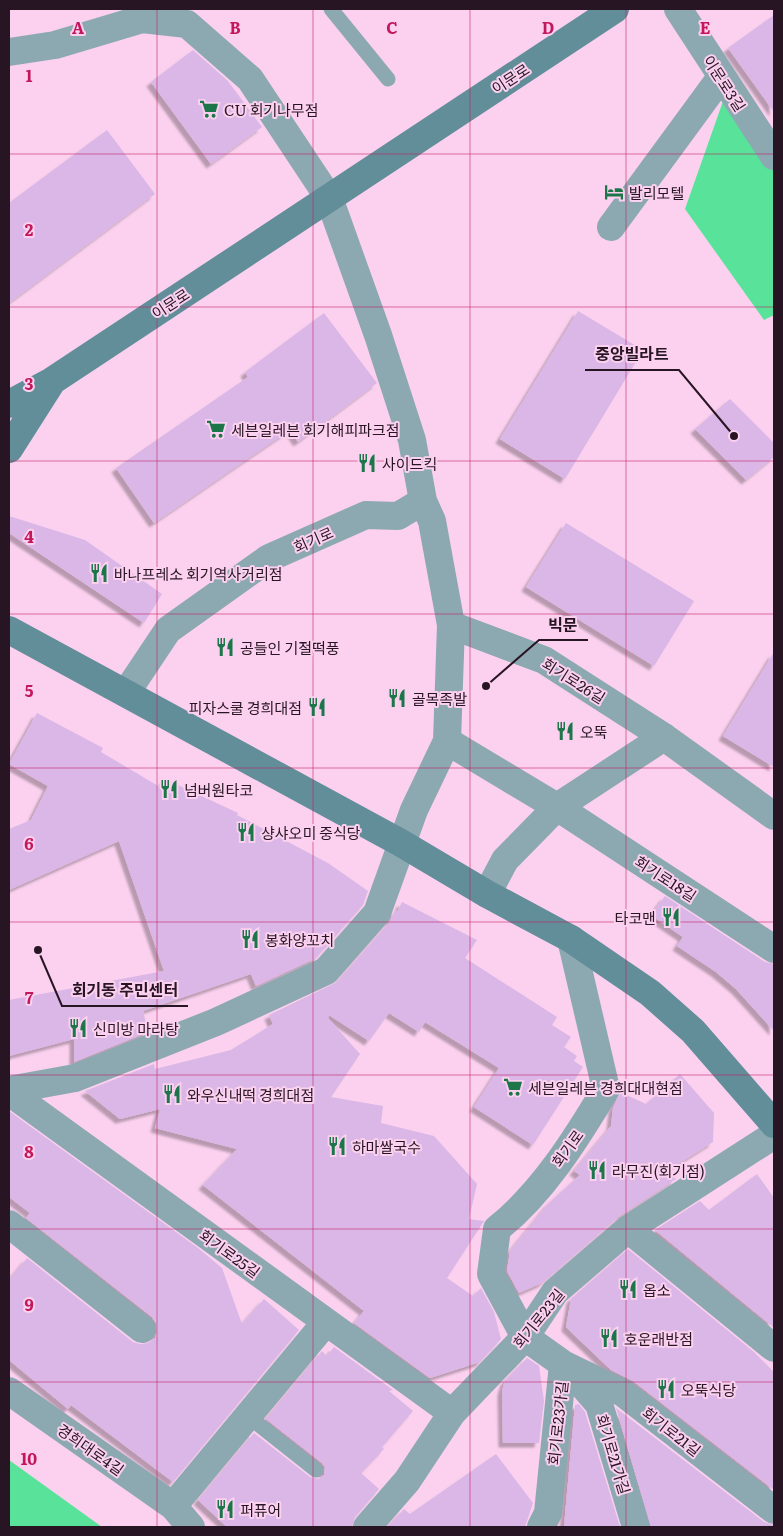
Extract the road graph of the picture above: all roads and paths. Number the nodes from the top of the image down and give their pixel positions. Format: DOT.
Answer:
graph roads {
  1 [pos="331,9"];
  2 [pos="615,9"];
  3 [pos="678,9"];
  4 [pos="182,16"];
  5 [pos="9,52"];
  6 [pos="721,77"];
  7 [pos="388,79"];
  8 [pos="774,156"];
  9 [pos="329,198"];
  10 [pos="611,227"];
  11 [pos="52,381"];
  12 [pos="9,404"];
  13 [pos="9,449"];
  14 [pos="424,500"];
  15 [pos="451,625"];
  16 [pos="9,630"];
  17 [pos="126,693"];
  18 [pos="664,737"];
  19 [pos="447,741"];
  20 [pos="557,807"];
  21 [pos="774,816"];
  22 [pos="401,843"];
  23 [pos="487,894"];
  24 [pos="571,939"];
  25 [pos="774,949"];
  26 [pos="9,1091"];
  27 [pos="774,1124"];
  28 [pos="774,1135"];
  29 [pos="9,1224"];
  30 [pos="628,1229"];
  31 [pos="326,1322"];
  32 [pos="142,1329"];
  33 [pos="525,1337"];
  34 [pos="774,1348"];
  35 [pos="563,1364"];
  36 [pos="9,1391"];
  37 [pos="452,1414"];
  38 [pos="248,1417"];
  39 [pos="316,1470"];
  40 [pos="774,1510"];
  41 [pos="169,1512"];
  42 [pos="191,1527"];
  43 [pos="367,1527"];
  44 [pos="541,1527"];
  45 [pos="636,1527"];
  1 -- 7 [label="lane"];
  2 -- 9 [label="main road, 이문로"];
  3 -- 6 [label="street, 이문로3길"];
  4 -- 5 [label="street"];
  4 -- 9 [label="street"];
  6 -- 8 [label="street, 이문로3길"];
  6 -- 10 [label="street"];
  9 -- 11 [label="main road, 이문로"];
  9 -- 14 [label="street"];
  11 -- 12 [label="main road, 이문로"];
  11 -- 13 [label="main road"];
  14 -- 15 [label="street"];
  14 -- 17 [label="street, 회기로"];
  15 -- 18 [label="street, 회기로26길"];
  15 -- 19 [label="street"];
  16 -- 17 [label="main road"];
  17 -- 22 [label="main road"];
  18 -- 20 [label="street"];
  18 -- 21 [label="street, 회기로26길"];
  19 -- 20 [label="street, 회기로18길"];
  19 -- 22 [label="street"];
  20 -- 23 [label="street"];
  20 -- 25 [label="street, 회기로18길"];
  22 -- 23 [label="main road"];
  22 -- 26 [label="street, 회기로25길"];
  23 -- 24 [label="main road"];
  24 -- 27 [label="main road"];
  24 -- 33 [label="street, 회기로"];
  26 -- 31 [label="street, 회기로25길"];
  28 -- 30 [label="street, 회기로23길"];
  29 -- 32 [label="street"];
  30 -- 33 [label="street, 회기로23길"];
  30 -- 34 [label="street"];
  31 -- 37 [label="street, 회기로25길"];
  31 -- 38 [label="street"];
  33 -- 35 [label="street, 회기로23가길"];
  33 -- 37 [label="street, 회기로23길"];
  35 -- 40 [label="street, 회기로21길"];
  35 -- 44 [label="street, 회기로23가길"];
  35 -- 45 [label="street, 회기로21가길"];
  36 -- 41 [label="street, 경희대로4길"];
  37 -- 43 [label="street, 회기로23길"];
  38 -- 39 [label="lane"];
  38 -- 41 [label="street"];
  41 -- 42 [label="street, 경희대로4길"];
}
